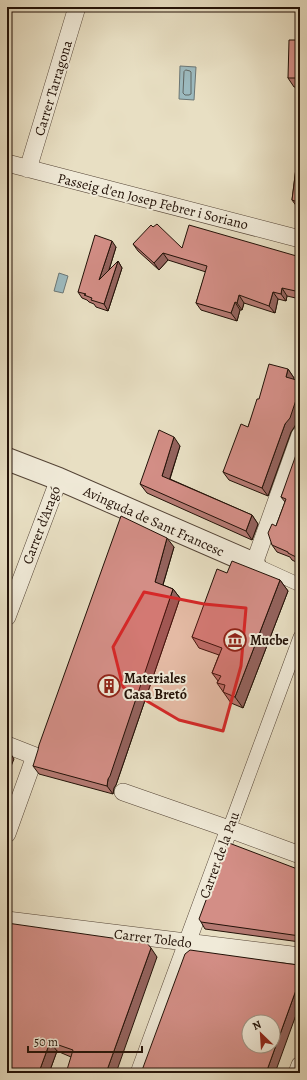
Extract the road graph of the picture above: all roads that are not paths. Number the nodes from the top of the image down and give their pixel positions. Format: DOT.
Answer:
graph roads {
  1 [pos="77,7"];
  2 [pos="7,163"];
  3 [pos="28,169"];
  4 [pos="300,239"];
  5 [pos="300,435"];
  6 [pos="7,459"];
  7 [pos="59,479"];
  8 [pos="254,564"];
  9 [pos="300,584"];
  10 [pos="7,617"];
  11 [pos="300,637"];
  12 [pos="7,745"];
  13 [pos="123,792"];
  14 [pos="229,829"];
  15 [pos="7,834"];
  16 [pos="300,855"];
  17 [pos="7,920"];
  18 [pos="187,942"];
  19 [pos="300,956"];
  20 [pos="300,1065"];
  21 [pos="139,1073"];
  22 [pos="297,1073"];
  1 -- 3 [label="street, Carrer Tarragona"];
  2 -- 3 [label="street, Passeig d'en Josep Febrer i Soriano"];
  3 -- 4 [label="street, Passeig d'en Josep Febrer i Soriano"];
  5 -- 8 [label="street"];
  6 -- 7 [label="street, Avinguda de Sant Francesc"];
  7 -- 8 [label="street, Avinguda de Sant Francesc"];
  7 -- 10 [label="street, Carrer d'Aragó"];
  8 -- 9 [label="street, Avinguda de Sant Francesc"];
  11 -- 14 [label="street, Carrer de la Pau"];
  12 -- 15 [label="street"];
  13 -- 14 [label="street"];
  14 -- 16 [label="street"];
  14 -- 18 [label="street, Carrer de la Pau"];
  17 -- 18 [label="street, Carrer Toledo"];
  18 -- 19 [label="street, Carrer Toledo"];
  18 -- 21 [label="street, Carrer de la Pau"];
  20 -- 22 [label="street"];
}
